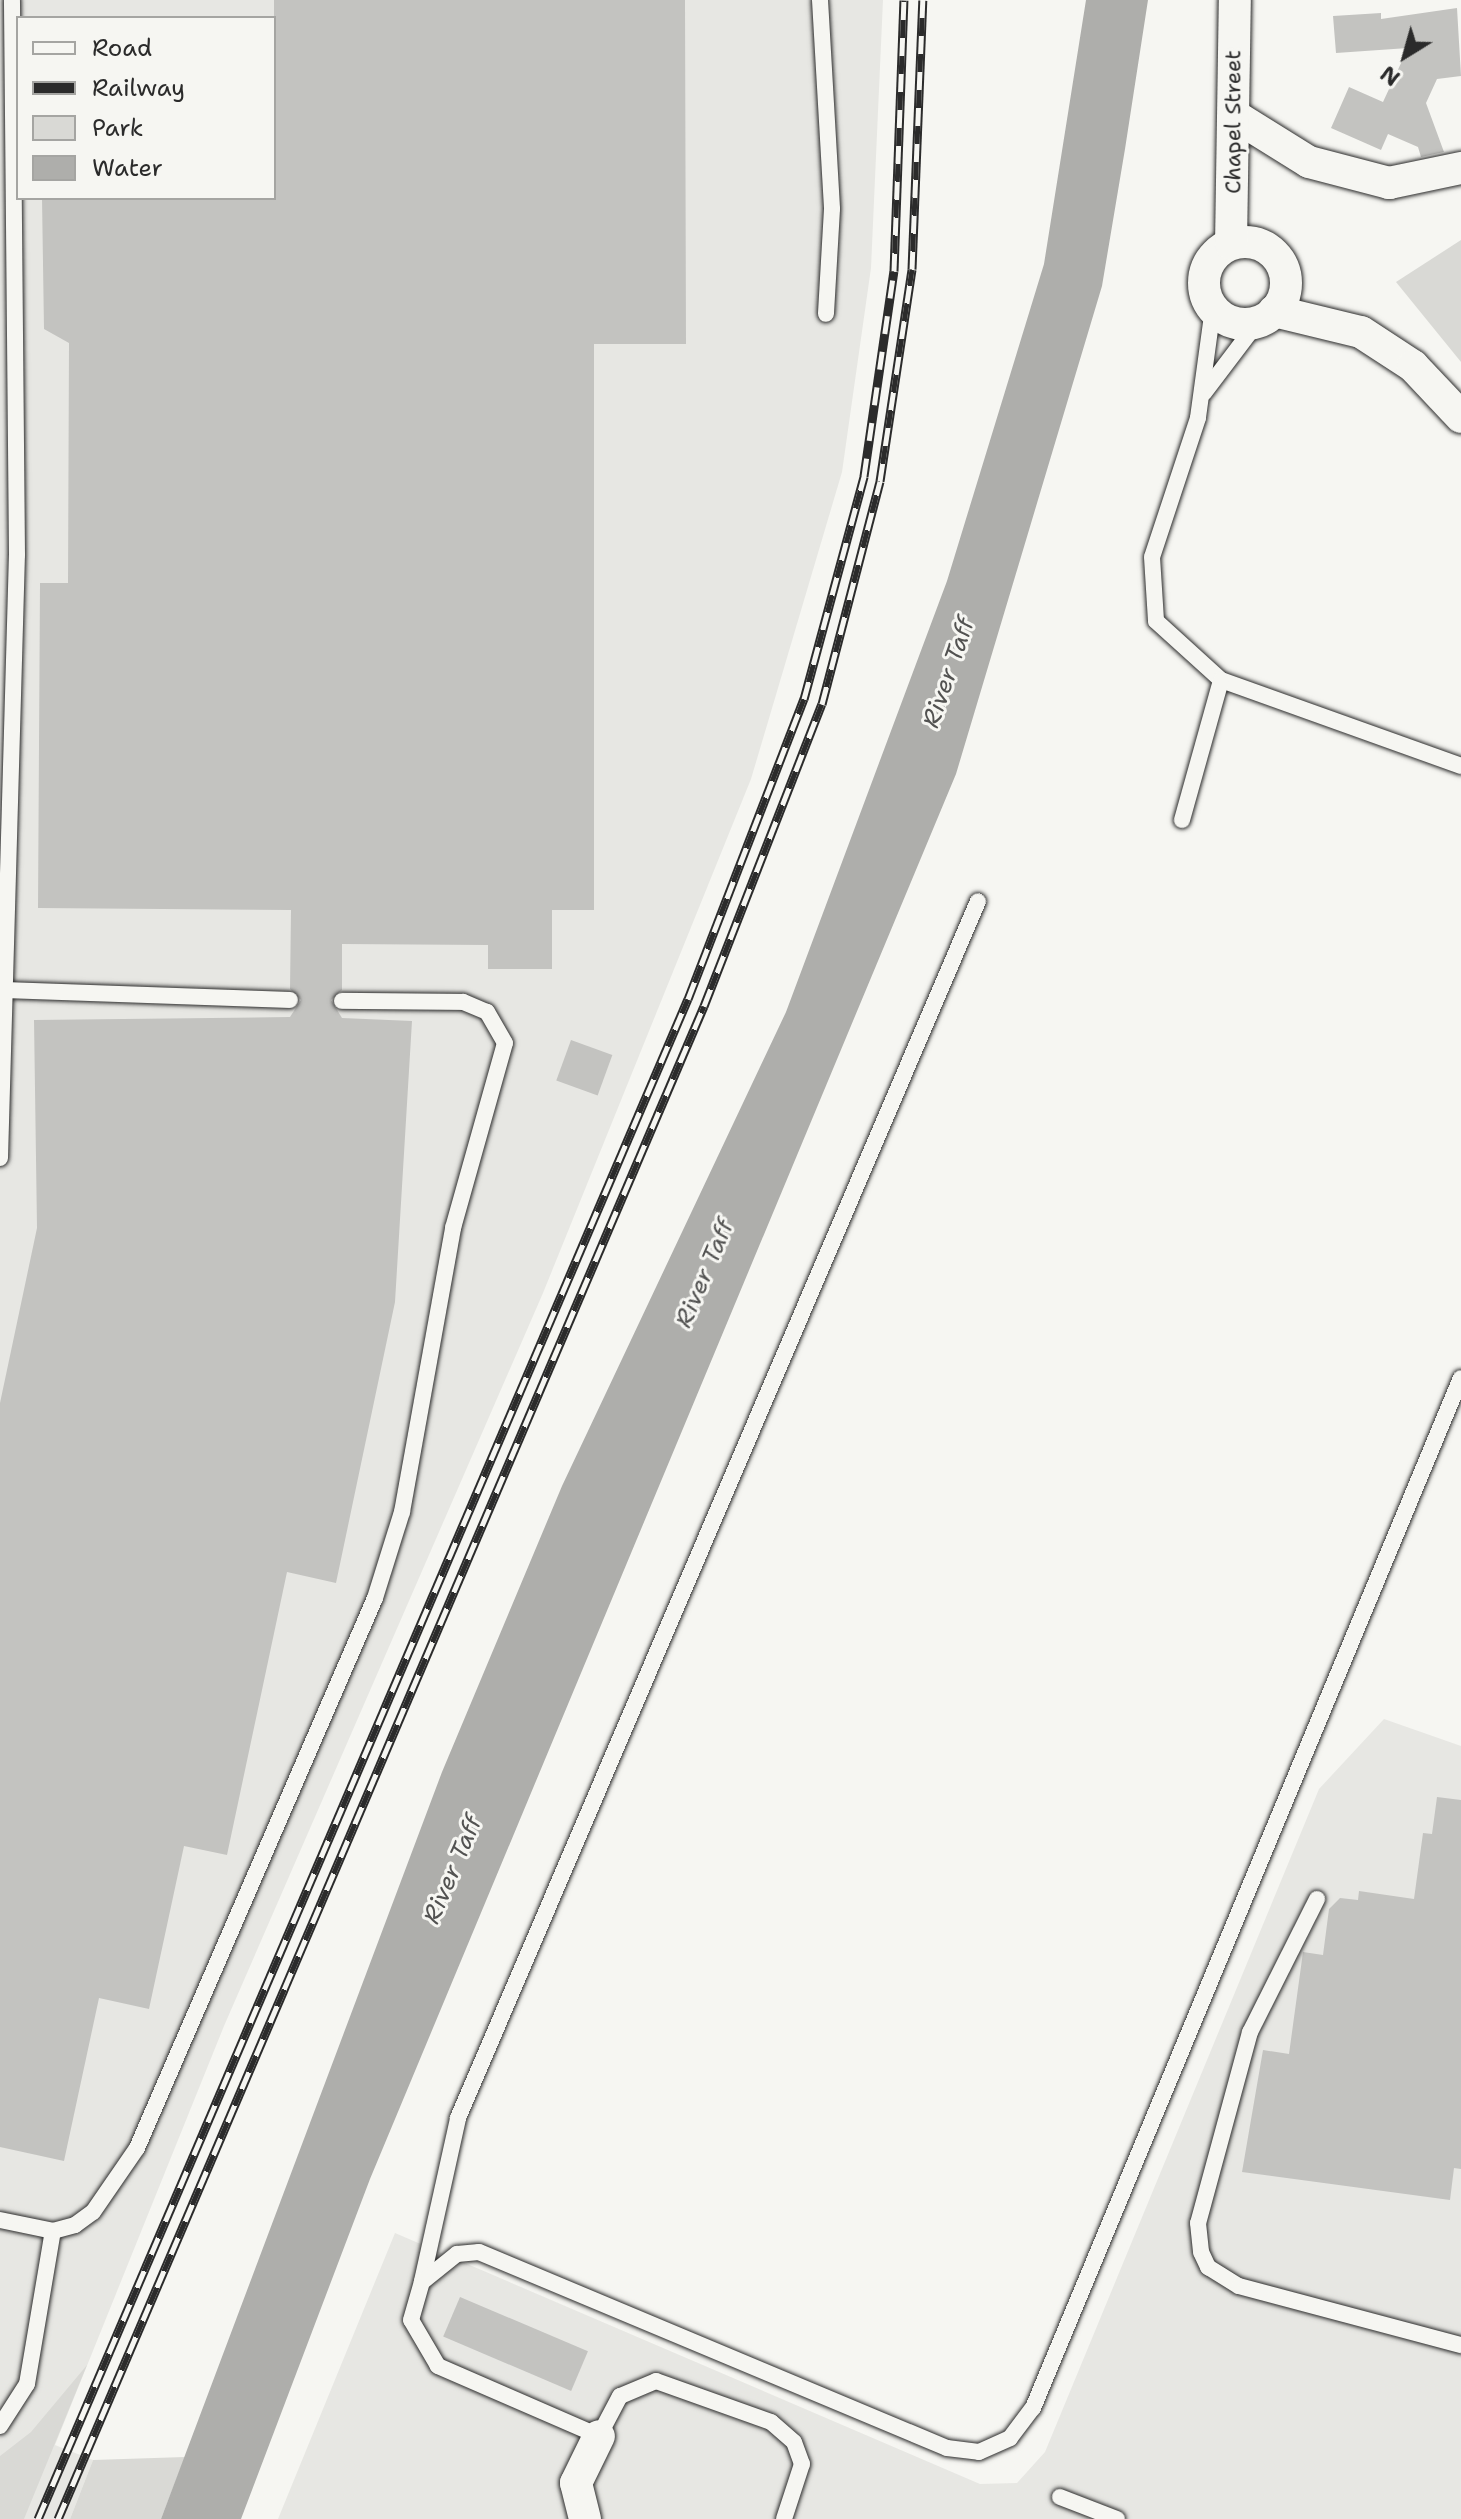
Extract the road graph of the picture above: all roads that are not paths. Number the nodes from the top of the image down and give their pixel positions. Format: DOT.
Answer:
graph roads {
  1 [pos="12,0"];
  2 [pos="820,0"];
  3 [pos="1235,0"];
  4 [pos="1235,116"];
  5 [pos="1461,168"];
  6 [pos="1231,244"];
  7 [pos="1213,308"];
  8 [pos="826,314"];
  9 [pos="1266,317"];
  10 [pos="1203,394"];
  11 [pos="1461,417"];
  12 [pos="1221,680"];
  13 [pos="1461,766"];
  14 [pos="1182,820"];
  15 [pos="978,901"];
  16 [pos="5,990"];
  17 [pos="290,1000"];
  18 [pos="342,1001"];
  19 [pos="0,1158"];
  20 [pos="1461,1378"];
  21 [pos="1317,1899"];
  22 [pos="0,2220"];
  23 [pos="53,2231"];
  24 [pos="422,2282"];
  25 [pos="1461,2345"];
  26 [pos="0,2426"];
  27 [pos="599,2436"];
  28 [pos="1060,2497"];
  29 [pos="585,2519"];
  30 [pos="784,2519"];
  31 [pos="1117,2519"];
  1 -- 16 [label="lane"];
  2 -- 8 [label="lane"];
  3 -- 4 [label="street, Chapel Street"];
  4 -- 5 [label="street"];
  4 -- 6 [label="street, Chapel Street"];
  6 -- 7 [label="street"];
  6 -- 9 [label="street"];
  7 -- 9 [label="street"];
  7 -- 10 [label="lane"];
  9 -- 10 [label="lane"];
  9 -- 11 [label="street"];
  10 -- 12 [label="lane"];
  12 -- 13 [label="lane"];
  12 -- 14 [label="lane"];
  15 -- 24 [label="lane"];
  16 -- 17 [label="lane"];
  16 -- 19 [label="lane"];
  18 -- 23 [label="lane"];
  20 -- 24 [label="lane"];
  21 -- 25 [label="lane"];
  22 -- 23 [label="lane"];
  23 -- 26 [label="lane"];
  24 -- 27 [label="lane"];
  27 -- 29 [label="street"];
  27 -- 30 [label="lane"];
  28 -- 31 [label="lane"];
}
